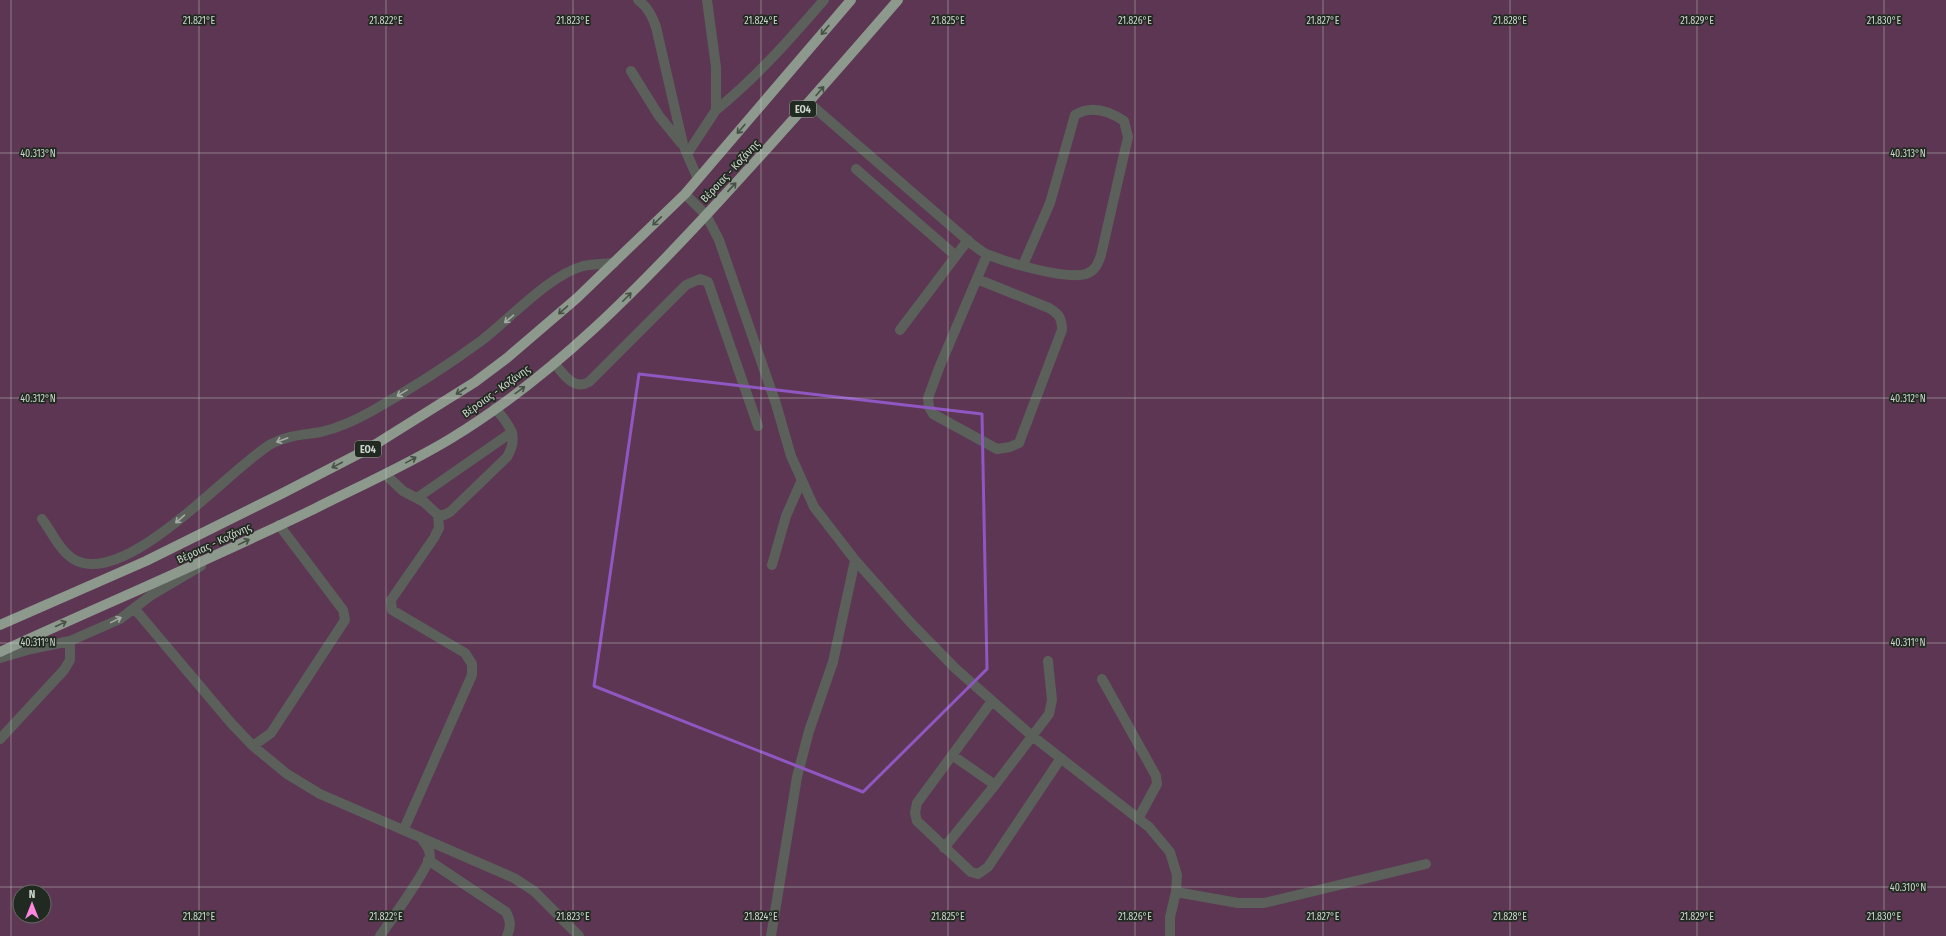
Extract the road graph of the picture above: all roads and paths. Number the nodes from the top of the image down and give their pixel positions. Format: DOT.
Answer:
graph roads {
  1 [pos="638,0"];
  2 [pos="707,0"];
  3 [pos="824,0"];
  4 [pos="851,0"];
  5 [pos="898,0"];
  6 [pos="631,71"];
  7 [pos="809,103"];
  8 [pos="716,110"];
  9 [pos="685,149"];
  10 [pos="856,169"];
  11 [pos="698,179"];
  12 [pos="685,194"];
  13 [pos="706,216"];
  14 [pos="968,240"];
  15 [pos="987,255"];
  16 [pos="956,256"];
  17 [pos="614,263"];
  18 [pos="1023,265"];
  19 [pos="977,279"];
  20 [pos="900,330"];
  21 [pos="554,363"];
  22 [pos="495,408"];
  23 [pos="758,426"];
  24 [pos="512,432"];
  25 [pos="385,474"];
  26 [pos="802,482"];
  27 [pos="417,498"];
  28 [pos="438,515"];
  29 [pos="42,519"];
  30 [pos="279,526"];
  31 [pos="139,548"];
  32 [pos="223,552"];
  33 [pos="855,560"];
  34 [pos="146,561"];
  35 [pos="772,565"];
  36 [pos="134,608"];
  37 [pos="0,625"];
  38 [pos="70,641"];
  39 [pos="0,652"];
  40 [pos="0,658"];
  41 [pos="1048,661"];
  42 [pos="1102,679"];
  43 [pos="992,701"];
  44 [pos="1031,735"];
  45 [pos="0,738"];
  46 [pos="253,746"];
  47 [pos="952,756"];
  48 [pos="1061,758"];
  49 [pos="995,785"];
  50 [pos="1138,819"];
  51 [pos="404,829"];
  52 [pos="418,835"];
  53 [pos="944,848"];
  54 [pos="428,860"];
  55 [pos="1426,864"];
  56 [pos="1176,892"];
  57 [pos="380,936"];
  58 [pos="507,936"];
  59 [pos="579,936"];
  60 [pos="771,936"];
  61 [pos="1170,936"];
  1 -- 9 [label="street"];
  2 -- 8 [label="street"];
  3 -- 8 [label="street"];
  4 -- 11 [label="main road, Βέροιας - Κοζάνης / ΕΟ4, one-way"];
  7 -- 5 [label="main road, Βέροιας - Κοζάνης / ΕΟ4, one-way"];
  6 -- 9 [label="street"];
  13 -- 7 [label="main road, Βέροιας - Κοζάνης / ΕΟ4, one-way"];
  7 -- 14 [label="street"];
  8 -- 9 [label="street"];
  9 -- 11 [label="street"];
  10 -- 16 [label="street"];
  11 -- 12 [label="main road, Βέροιας - Κοζάνης / ΕΟ4"];
  12 -- 13 [label="street"];
  12 -- 17 [label="main road, Βέροιας - Κοζάνης / ΕΟ4, one-way"];
  21 -- 13 [label="main road, Βέροιας - Κοζάνης / ΕΟ4, one-way"];
  13 -- 26 [label="street"];
  14 -- 15 [label="street"];
  14 -- 16 [label="street"];
  15 -- 18 [label="street"];
  15 -- 19 [label="street"];
  16 -- 20 [label="street"];
  17 -- 31 [label="street, one-way"];
  17 -- 34 [label="main road, Βέροιας - Κοζάνης / ΕΟ4, one-way"];
  18 -- 18 [label="street"];
  19 -- 19 [label="street"];
  22 -- 21 [label="main road, Βέροιας - Κοζάνης / ΕΟ4, one-way"];
  21 -- 23 [label="street"];
  22 -- 24 [label="street"];
  25 -- 22 [label="main road, Βέροιας - Κοζάνης / ΕΟ4, one-way"];
  24 -- 27 [label="street"];
  24 -- 28 [label="street"];
  25 -- 27 [label="street"];
  25 -- 30 [label="main road, Βέροιας - Κοζάνης / ΕΟ4"];
  26 -- 33 [label="street"];
  26 -- 35 [label="street"];
  27 -- 28 [label="street"];
  28 -- 51 [label="street"];
  29 -- 31 [label="street"];
  32 -- 30 [label="main road, Βέροιας - Κοζάνης / ΕΟ4, one-way"];
  30 -- 46 [label="street"];
  31 -- 34 [label="street"];
  32 -- 36 [label="street"];
  39 -- 32 [label="main road, Βέροιας - Κοζάνης / ΕΟ4, one-way"];
  33 -- 43 [label="street"];
  33 -- 60 [label="street"];
  34 -- 37 [label="main road, Βέροιας - Κοζάνης / ΕΟ4"];
  38 -- 36 [label="street, one-way"];
  36 -- 46 [label="street"];
  38 -- 40 [label="street"];
  38 -- 45 [label="street"];
  41 -- 44 [label="street"];
  42 -- 50 [label="street"];
  43 -- 44 [label="street"];
  43 -- 47 [label="street"];
  44 -- 48 [label="street"];
  44 -- 49 [label="street"];
  46 -- 51 [label="street"];
  47 -- 49 [label="street"];
  47 -- 53 [label="street"];
  48 -- 50 [label="street"];
  48 -- 53 [label="street"];
  49 -- 53 [label="street"];
  50 -- 56 [label="street"];
  51 -- 52 [label="street"];
  52 -- 54 [label="street"];
  52 -- 59 [label="street"];
  54 -- 57 [label="street"];
  54 -- 58 [label="street"];
  55 -- 56 [label="street"];
  56 -- 61 [label="street"];
}
